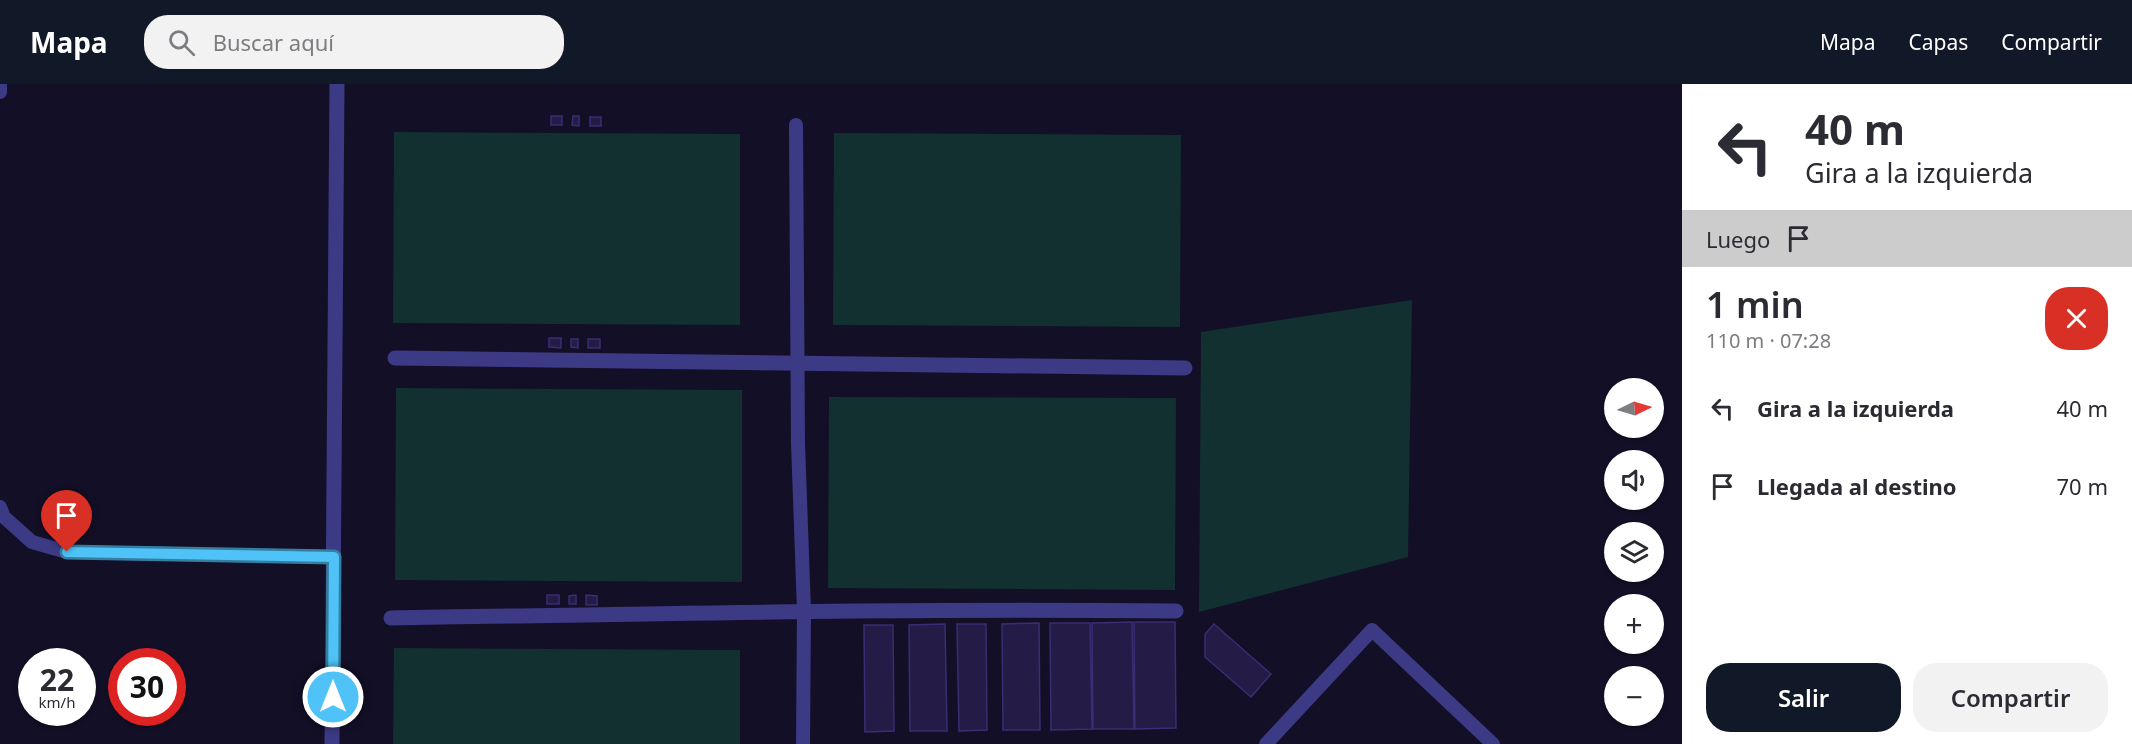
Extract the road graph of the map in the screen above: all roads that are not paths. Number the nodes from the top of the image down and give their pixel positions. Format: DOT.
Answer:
graph roads {
  1 [pos="0,84"];
  2 [pos="338,84"];
  3 [pos="0,92"];
  4 [pos="796,126"];
  5 [pos="395,358"];
  6 [pos="798,363"];
  7 [pos="1185,368"];
  8 [pos="0,507"];
  9 [pos="334,557"];
  10 [pos="804,611"];
  11 [pos="1176,611"];
  12 [pos="391,618"];
  13 [pos="332,744"];
  14 [pos="803,744"];
  15 [pos="1266,744"];
  16 [pos="1493,744"];
  1 -- 3 [label="lane"];
  2 -- 9 [label="street"];
  4 -- 6 [label="lane"];
  5 -- 6 [label="street"];
  6 -- 7 [label="street"];
  6 -- 10 [label="lane"];
  8 -- 9 [label="lane"];
  9 -- 13 [label="street"];
  10 -- 11 [label="street"];
  10 -- 12 [label="street"];
  10 -- 14 [label="lane"];
  15 -- 16 [label="lane"];
}
